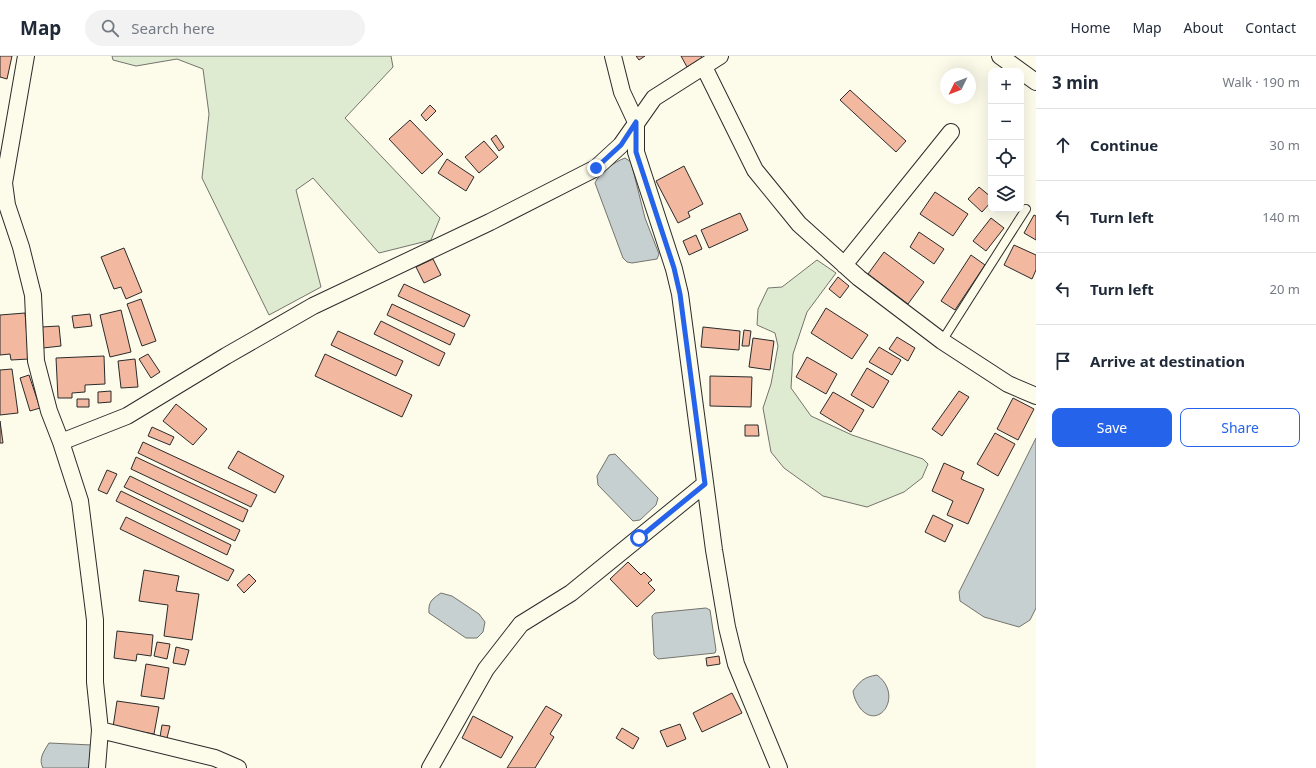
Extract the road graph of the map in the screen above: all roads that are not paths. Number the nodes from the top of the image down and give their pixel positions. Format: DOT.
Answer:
graph roads {
  1 [pos="26,56"];
  2 [pos="613,56"];
  3 [pos="720,56"];
  4 [pos="1000,56"];
  5 [pos="704,67"];
  6 [pos="1036,82"];
  7 [pos="636,122"];
  8 [pos="951,132"];
  9 [pos="1026,209"];
  10 [pos="844,265"];
  11 [pos="942,341"];
  12 [pos="1036,396"];
  13 [pos="61,442"];
  14 [pos="705,484"];
  15 [pos="100,730"];
  16 [pos="97,768"];
  17 [pos="238,768"];
  18 [pos="430,768"];
  19 [pos="779,768"];
  1 -- 13 [label="street"];
  2 -- 7 [label="street"];
  3 -- 5 [label="street"];
  4 -- 6 [label="street"];
  5 -- 7 [label="street"];
  5 -- 10 [label="street"];
  7 -- 13 [label="street"];
  7 -- 14 [label="street"];
  8 -- 10 [label="street"];
  9 -- 11 [label="lane"];
  10 -- 11 [label="street"];
  11 -- 12 [label="street"];
  13 -- 15 [label="street"];
  14 -- 18 [label="street"];
  14 -- 19 [label="street"];
  15 -- 16 [label="street"];
  15 -- 17 [label="street"];
}
